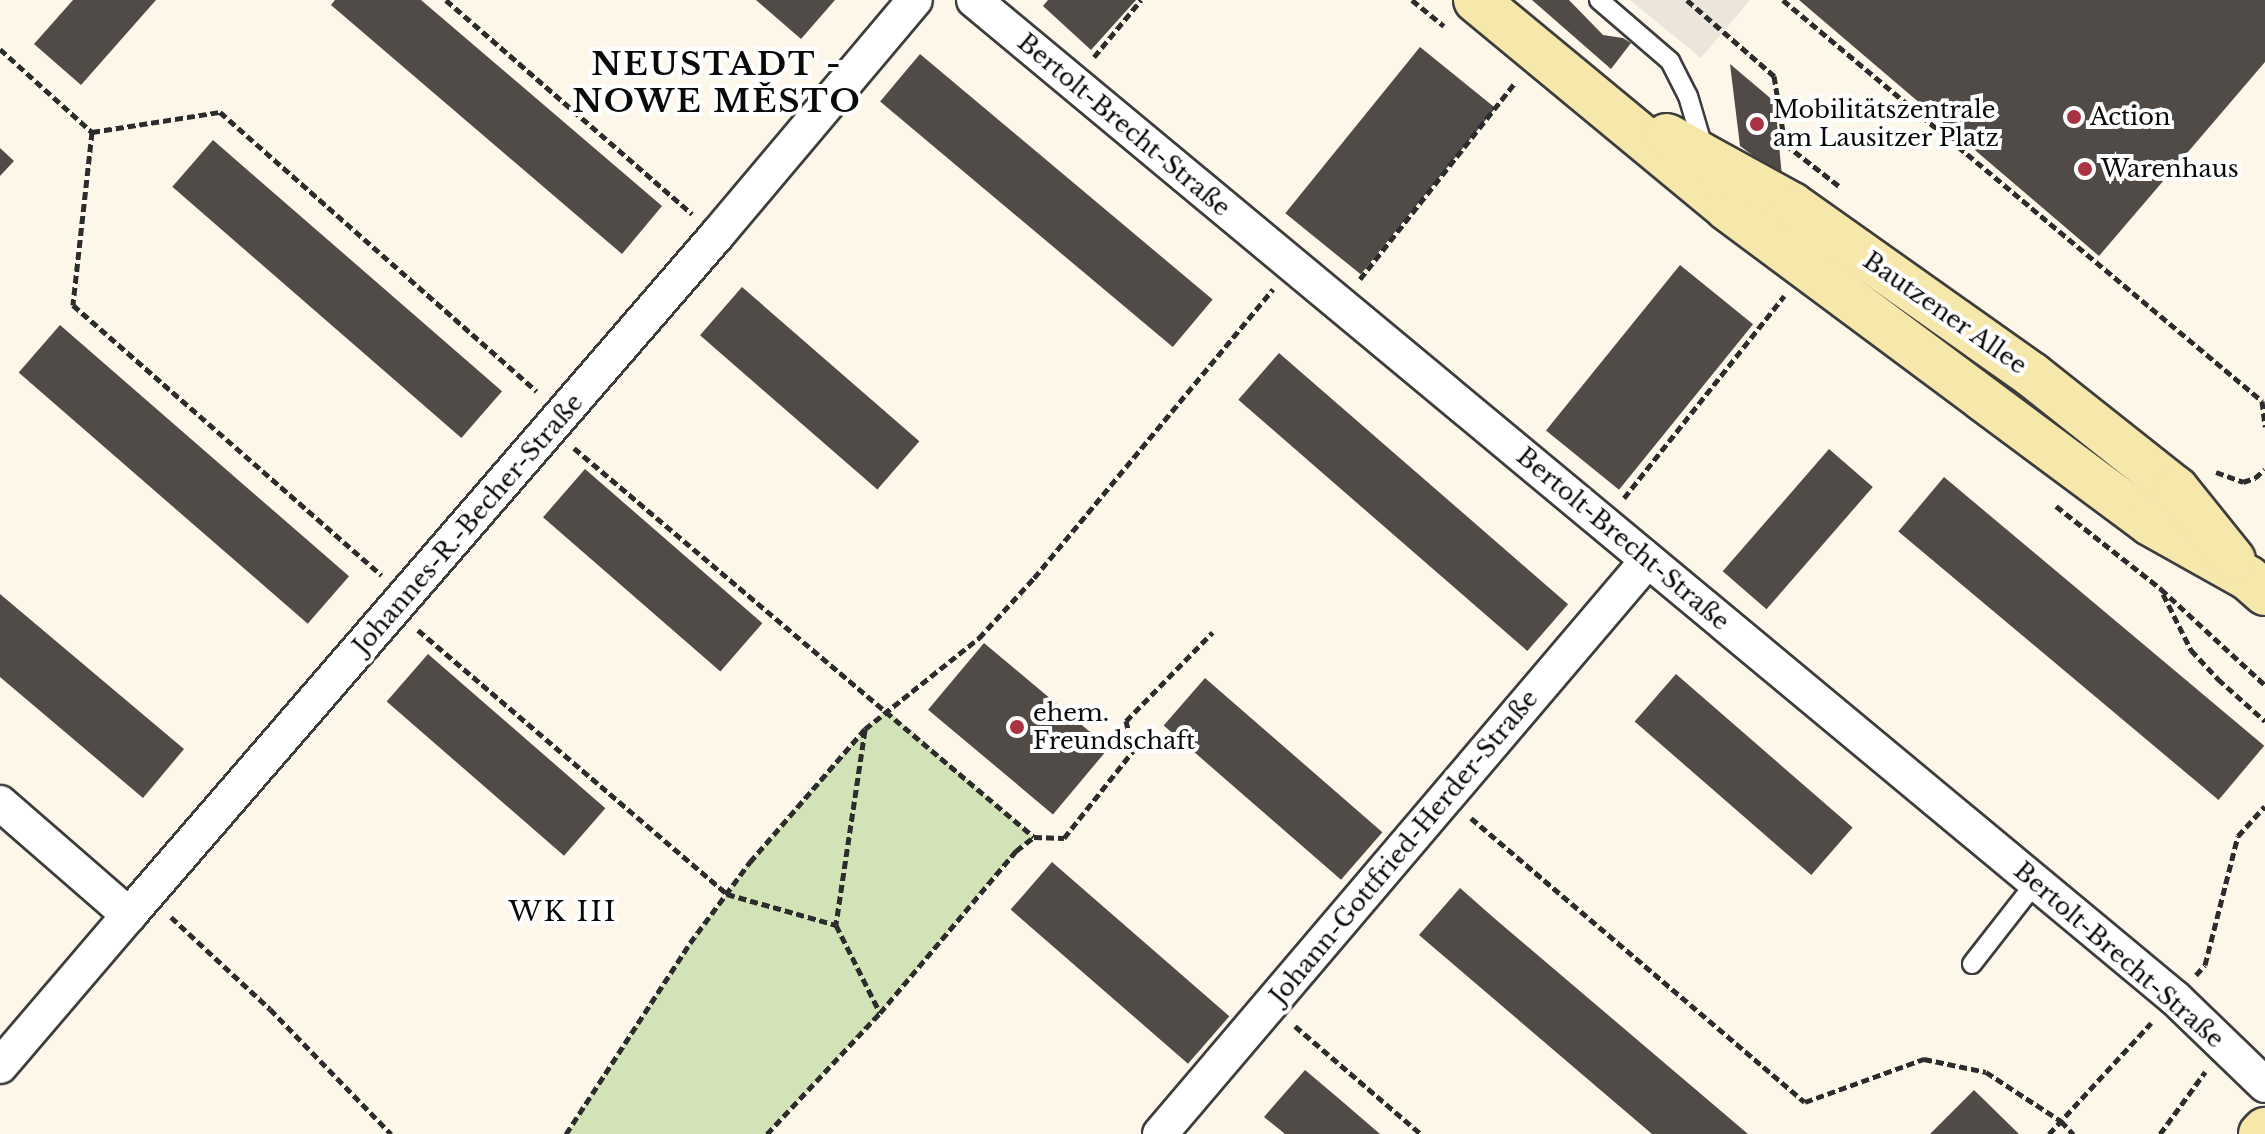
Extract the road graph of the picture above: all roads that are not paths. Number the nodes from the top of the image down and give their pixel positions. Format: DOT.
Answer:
graph roads {
  1 [pos="915,0"];
  2 [pos="974,0"];
  3 [pos="1476,0"];
  4 [pos="1599,0"];
  5 [pos="1601,103"];
  6 [pos="1705,154"];
  7 [pos="1727,208"];
  8 [pos="1648,560"];
  9 [pos="2259,577"];
  10 [pos="0,803"];
  11 [pos="2036,882"];
  12 [pos="138,905"];
  13 [pos="1972,964"];
  14 [pos="0,1066"];
  15 [pos="2265,1085"];
  16 [pos="1160,1134"];
  1 -- 12 [label="street, Johannes-R.-Becher-Straße"];
  2 -- 8 [label="street, Bertolt-Brecht-Straße"];
  3 -- 5 [label="street, Bautzener Allee"];
  4 -- 6 [label="lane"];
  5 -- 6 [label="street, Bautzener Allee"];
  5 -- 7 [label="street, Bautzener Allee"];
  6 -- 7 [label="lane"];
  6 -- 9 [label="street, Bautzener Allee"];
  7 -- 9 [label="street, Bautzener Allee"];
  8 -- 11 [label="street, Bertolt-Brecht-Straße"];
  8 -- 16 [label="street, Johann-Gottfried-Herder-Straße"];
  10 -- 12 [label="street"];
  11 -- 13 [label="lane"];
  11 -- 15 [label="street, Bertolt-Brecht-Straße"];
  12 -- 14 [label="street, Johannes-R.-Becher-Straße"];
}
